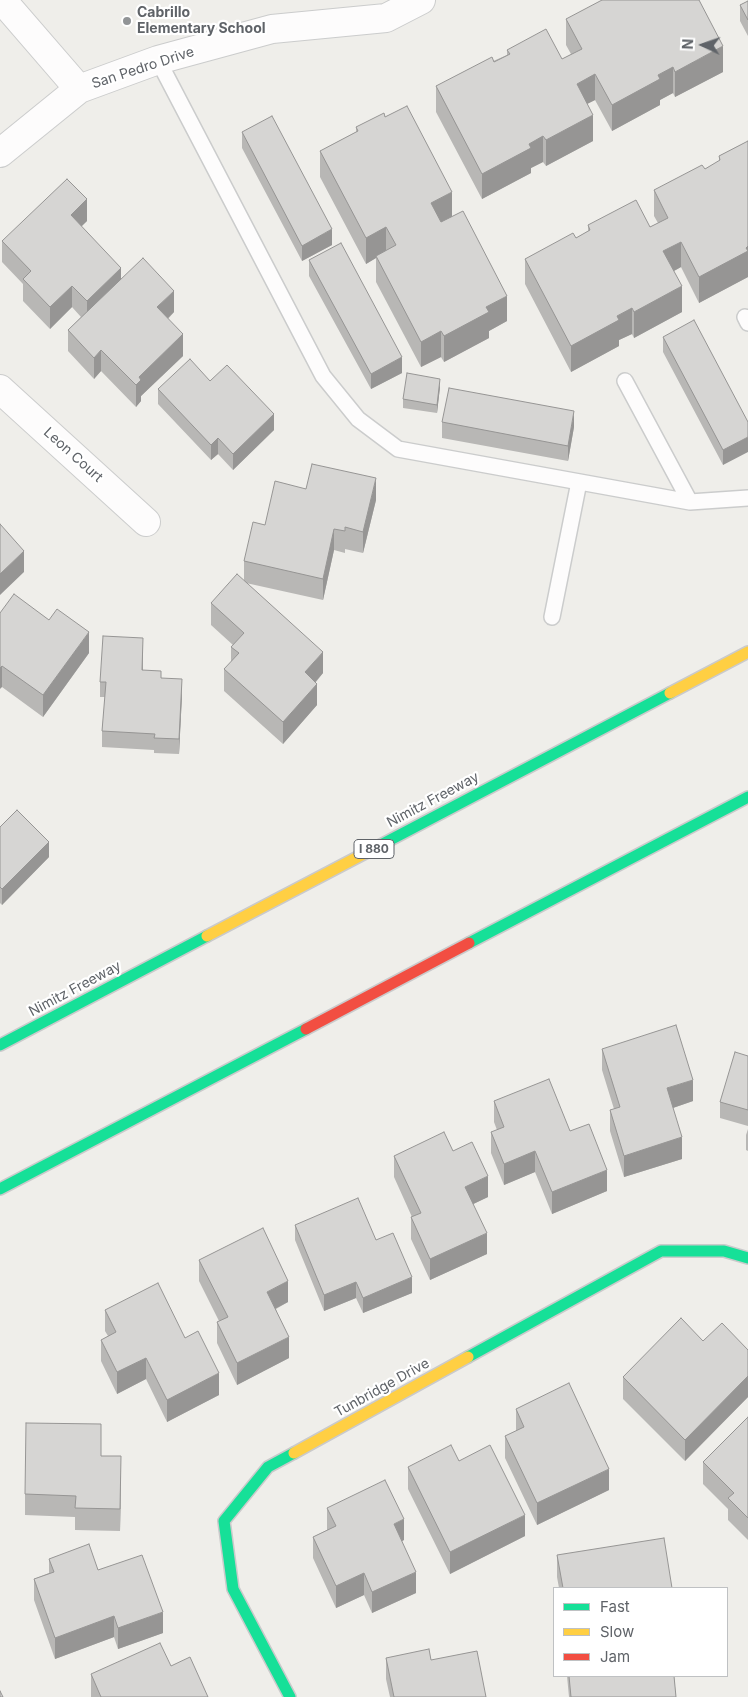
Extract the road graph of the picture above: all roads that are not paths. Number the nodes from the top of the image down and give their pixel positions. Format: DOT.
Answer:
graph roads {
  1 [pos="2,0"];
  2 [pos="421,0"];
  3 [pos="158,60"];
  4 [pos="79,89"];
  5 [pos="0,153"];
  6 [pos="625,381"];
  7 [pos="0,389"];
  8 [pos="579,482"];
  9 [pos="748,498"];
  10 [pos="690,502"];
  11 [pos="146,522"];
  12 [pos="552,617"];
  13 [pos="748,652"];
  14 [pos="748,797"];
  15 [pos="0,1045"];
  16 [pos="0,1189"];
  17 [pos="748,1258"];
  18 [pos="290,1697"];
  1 -- 4 [label="street"];
  2 -- 3 [label="street, San Pedro Drive"];
  3 -- 4 [label="street, San Pedro Drive"];
  3 -- 8 [label="lane"];
  4 -- 5 [label="street, San Pedro Drive"];
  6 -- 10 [label="lane"];
  7 -- 11 [label="street, Leon Court"];
  8 -- 10 [label="lane"];
  8 -- 12 [label="lane"];
  9 -- 10 [label="lane"];
  13 -- 15 [label="main road, Nimitz Freeway / I 880"];
  14 -- 16 [label="main road"];
  17 -- 18 [label="main road, Tunbridge Drive"];
}
